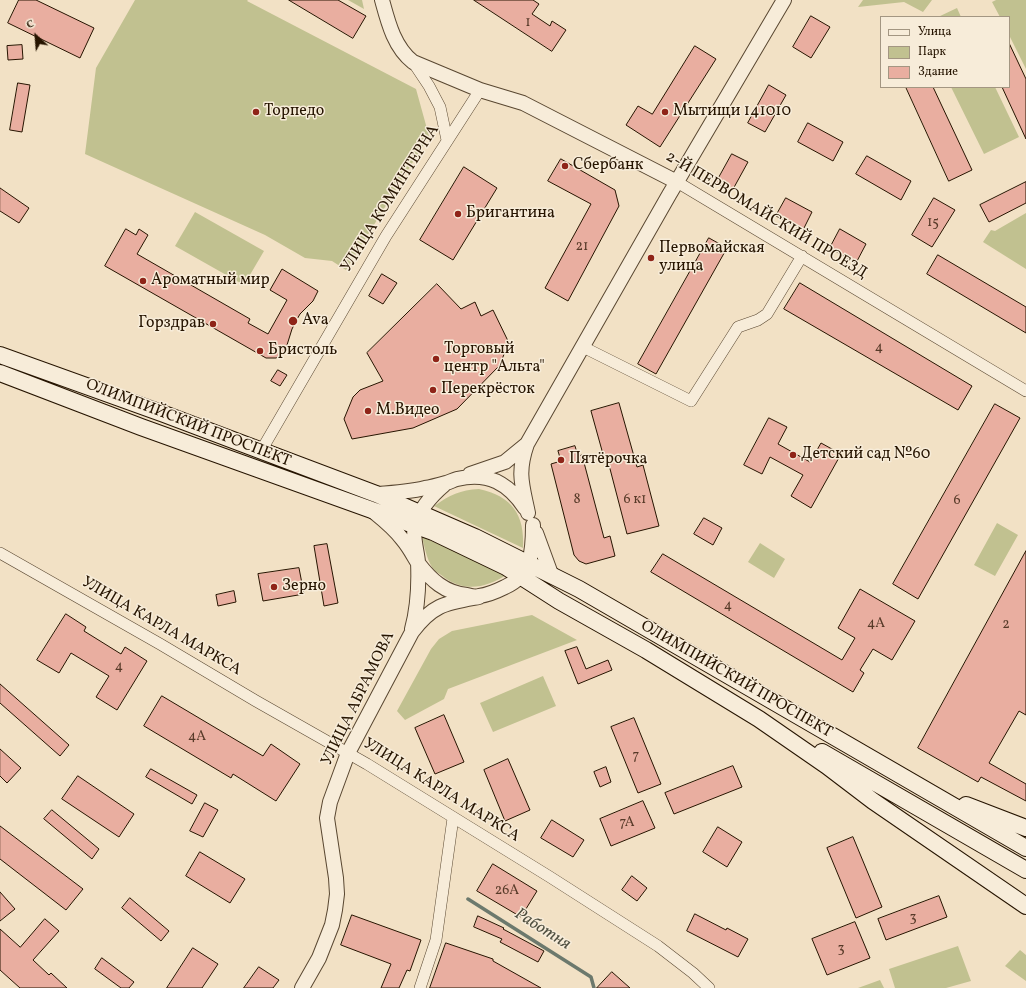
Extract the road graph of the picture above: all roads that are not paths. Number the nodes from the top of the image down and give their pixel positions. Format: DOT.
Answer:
graph roads {
  1 [pos="382,0"];
  2 [pos="784,0"];
  3 [pos="413,62"];
  4 [pos="480,90"];
  5 [pos="447,140"];
  6 [pos="677,182"];
  7 [pos="802,256"];
  8 [pos="582,347"];
  9 [pos="0,355"];
  10 [pos="0,373"];
  11 [pos="1026,391"];
  12 [pos="527,444"];
  13 [pos="261,451"];
  14 [pos="452,481"];
  15 [pos="376,494"];
  16 [pos="374,512"];
  17 [pos="417,519"];
  18 [pos="530,519"];
  19 [pos="0,553"];
  20 [pos="418,562"];
  21 [pos="525,570"];
  22 [pos="551,574"];
  23 [pos="540,589"];
  24 [pos="495,592"];
  25 [pos="479,596"];
  26 [pos="412,632"];
  27 [pos="759,719"];
  28 [pos="348,753"];
  29 [pos="921,788"];
  30 [pos="453,818"];
  31 [pos="1026,828"];
  32 [pos="1026,848"];
  33 [pos="1026,870"];
  34 [pos="1026,906"];
  35 [pos="302,988"];
  36 [pos="420,988"];
  37 [pos="709,988"];
  1 -- 3 [label="street"];
  2 -- 6 [label="street"];
  3 -- 4 [label="street"];
  3 -- 5 [label="street"];
  4 -- 5 [label="street, УЛИЦА КОМИНТЕРНА"];
  4 -- 6 [label="street, 2-Й ПЕРВОМАЙСКИЙ ПРОЕЗД"];
  5 -- 13 [label="street, УЛИЦА КОМИНТЕРНА"];
  6 -- 7 [label="street, 2-Й ПЕРВОМАЙСКИЙ ПРОЕЗД"];
  6 -- 8 [label="street"];
  7 -- 8 [label="street"];
  7 -- 11 [label="street, 2-Й ПЕРВОМАЙСКИЙ ПРОЕЗД"];
  8 -- 12 [label="street"];
  9 -- 13 [label="main road, ОЛИМПИЙСКИЙ ПРОСПЕКТ"];
  10 -- 16 [label="main road, ОЛИМПИЙСКИЙ ПРОСПЕКТ"];
  12 -- 14 [label="street"];
  12 -- 18 [label="street"];
  13 -- 15 [label="main road, ОЛИМПИЙСКИЙ ПРОСПЕКТ"];
  14 -- 15 [label="street, ОЛИМПИЙСКИЙ ПРОСПЕКТ"];
  14 -- 17 [label="street"];
  14 -- 18 [label="street, ОЛИМПИЙСКИЙ ПРОСПЕКТ"];
  15 -- 17 [label="main road, ОЛИМПИЙСКИЙ ПРОСПЕКТ"];
  16 -- 17 [label="main road, ОЛИМПИЙСКИЙ ПРОСПЕКТ"];
  16 -- 20 [label="street, ОЛИМПИЙСКИЙ ПРОСПЕКТ"];
  17 -- 20 [label="street"];
  17 -- 21 [label="main road, ОЛИМПИЙСКИЙ ПРОСПЕКТ"];
  18 -- 21 [label="street"];
  18 -- 22 [label="street, ОЛИМПИЙСКИЙ ПРОСПЕКТ"];
  19 -- 28 [label="street, УЛИЦА КАРЛА МАРКСА"];
  20 -- 25 [label="street, ОЛИМПИЙСКИЙ ПРОСПЕКТ"];
  20 -- 26 [label="street"];
  21 -- 22 [label="main road, ОЛИМПИЙСКИЙ ПРОСПЕКТ"];
  21 -- 23 [label="main road, ОЛИМПИЙСКИЙ ПРОСПЕКТ"];
  21 -- 24 [label="street, ОЛИМПИЙСКИЙ ПРОСПЕКТ"];
  22 -- 29 [label="main road, ОЛИМПИЙСКИЙ ПРОСПЕКТ"];
  23 -- 24 [label="street, ОЛИМПИЙСКИЙ ПРОСПЕКТ"];
  23 -- 27 [label="main road, ОЛИМПИЙСКИЙ ПРОСПЕКТ"];
  24 -- 25 [label="street, ОЛИМПИЙСКИЙ ПРОСПЕКТ"];
  25 -- 26 [label="street"];
  26 -- 28 [label="street, УЛИЦА АБРАМОВА"];
  27 -- 33 [label="main road"];
  27 -- 34 [label="main road"];
  28 -- 30 [label="street, УЛИЦА КАРЛА МАРКСА"];
  28 -- 35 [label="street, УЛИЦА АБРАМОВА"];
  29 -- 31 [label="main road"];
  29 -- 32 [label="main road"];
  30 -- 36 [label="street"];
  30 -- 37 [label="street, УЛИЦА КАРЛА МАРКСА"];
}
